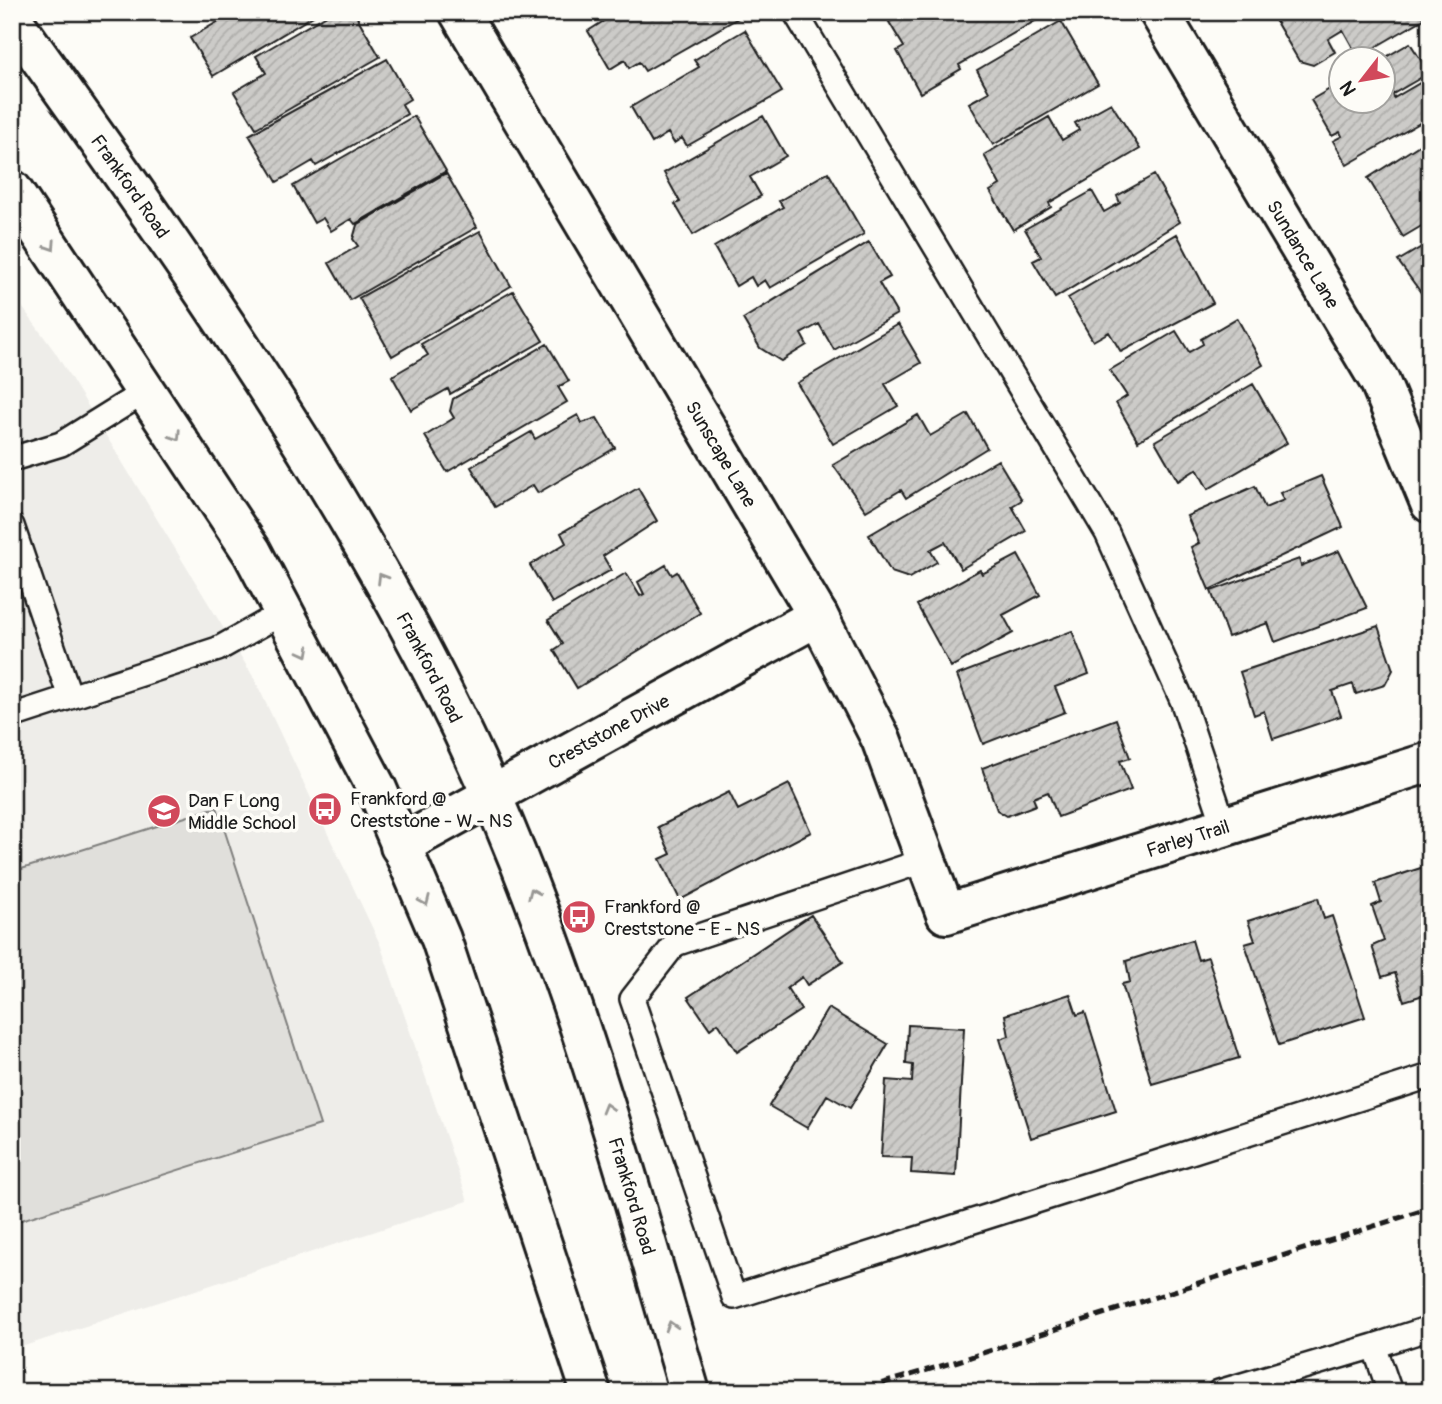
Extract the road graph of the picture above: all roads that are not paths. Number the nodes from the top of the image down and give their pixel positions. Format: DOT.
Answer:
graph roads {
  1 [pos="460,12"];
  2 [pos="795,12"];
  3 [pos="1159,12"];
  4 [pos="12,19"];
  5 [pos="12,190"];
  6 [pos="146,391"];
  7 [pos="12,459"];
  8 [pos="1430,503"];
  9 [pos="12,526"];
  10 [pos="284,612"];
  11 [pos="818,616"];
  12 [pos="69,697"];
  13 [pos="12,716"];
  14 [pos="1430,762"];
  15 [pos="491,795"];
  16 [pos="1225,828"];
  17 [pos="400,846"];
  18 [pos="926,860"];
  19 [pos="946,914"];
  20 [pos="1430,1076"];
  21 [pos="1430,1328"];
  22 [pos="1374,1346"];
  23 [pos="591,1392"];
  24 [pos="690,1392"];
  25 [pos="1219,1392"];
  26 [pos="1390,1392"];
  1 -- 11 [label="main road, Sunscape Lane"];
  2 -- 16 [label="lane"];
  3 -- 8 [label="main road, Sundance Lane"];
  15 -- 4 [label="main road, Frankford Road, one-way"];
  5 -- 6 [label="main road, one-way"];
  6 -- 7 [label="lane"];
  6 -- 10 [label="main road, one-way"];
  9 -- 12 [label="lane"];
  10 -- 12 [label="lane"];
  10 -- 17 [label="main road, one-way"];
  11 -- 15 [label="main road, Creststone Drive"];
  11 -- 18 [label="main road, Sunscape Lane"];
  12 -- 13 [label="lane"];
  14 -- 16 [label="main road, Farley Trail"];
  15 -- 17 [label="main road, Creststone Drive"];
  24 -- 15 [label="main road, Frankford Road, one-way"];
  16 -- 19 [label="main road, Farley Trail"];
  17 -- 23 [label="main road, one-way"];
  18 -- 19 [label="main road, Sunscape Lane"];
  18 -- 20 [label="lane"];
  21 -- 22 [label="lane"];
  22 -- 25 [label="lane"];
  22 -- 26 [label="lane"];
}
